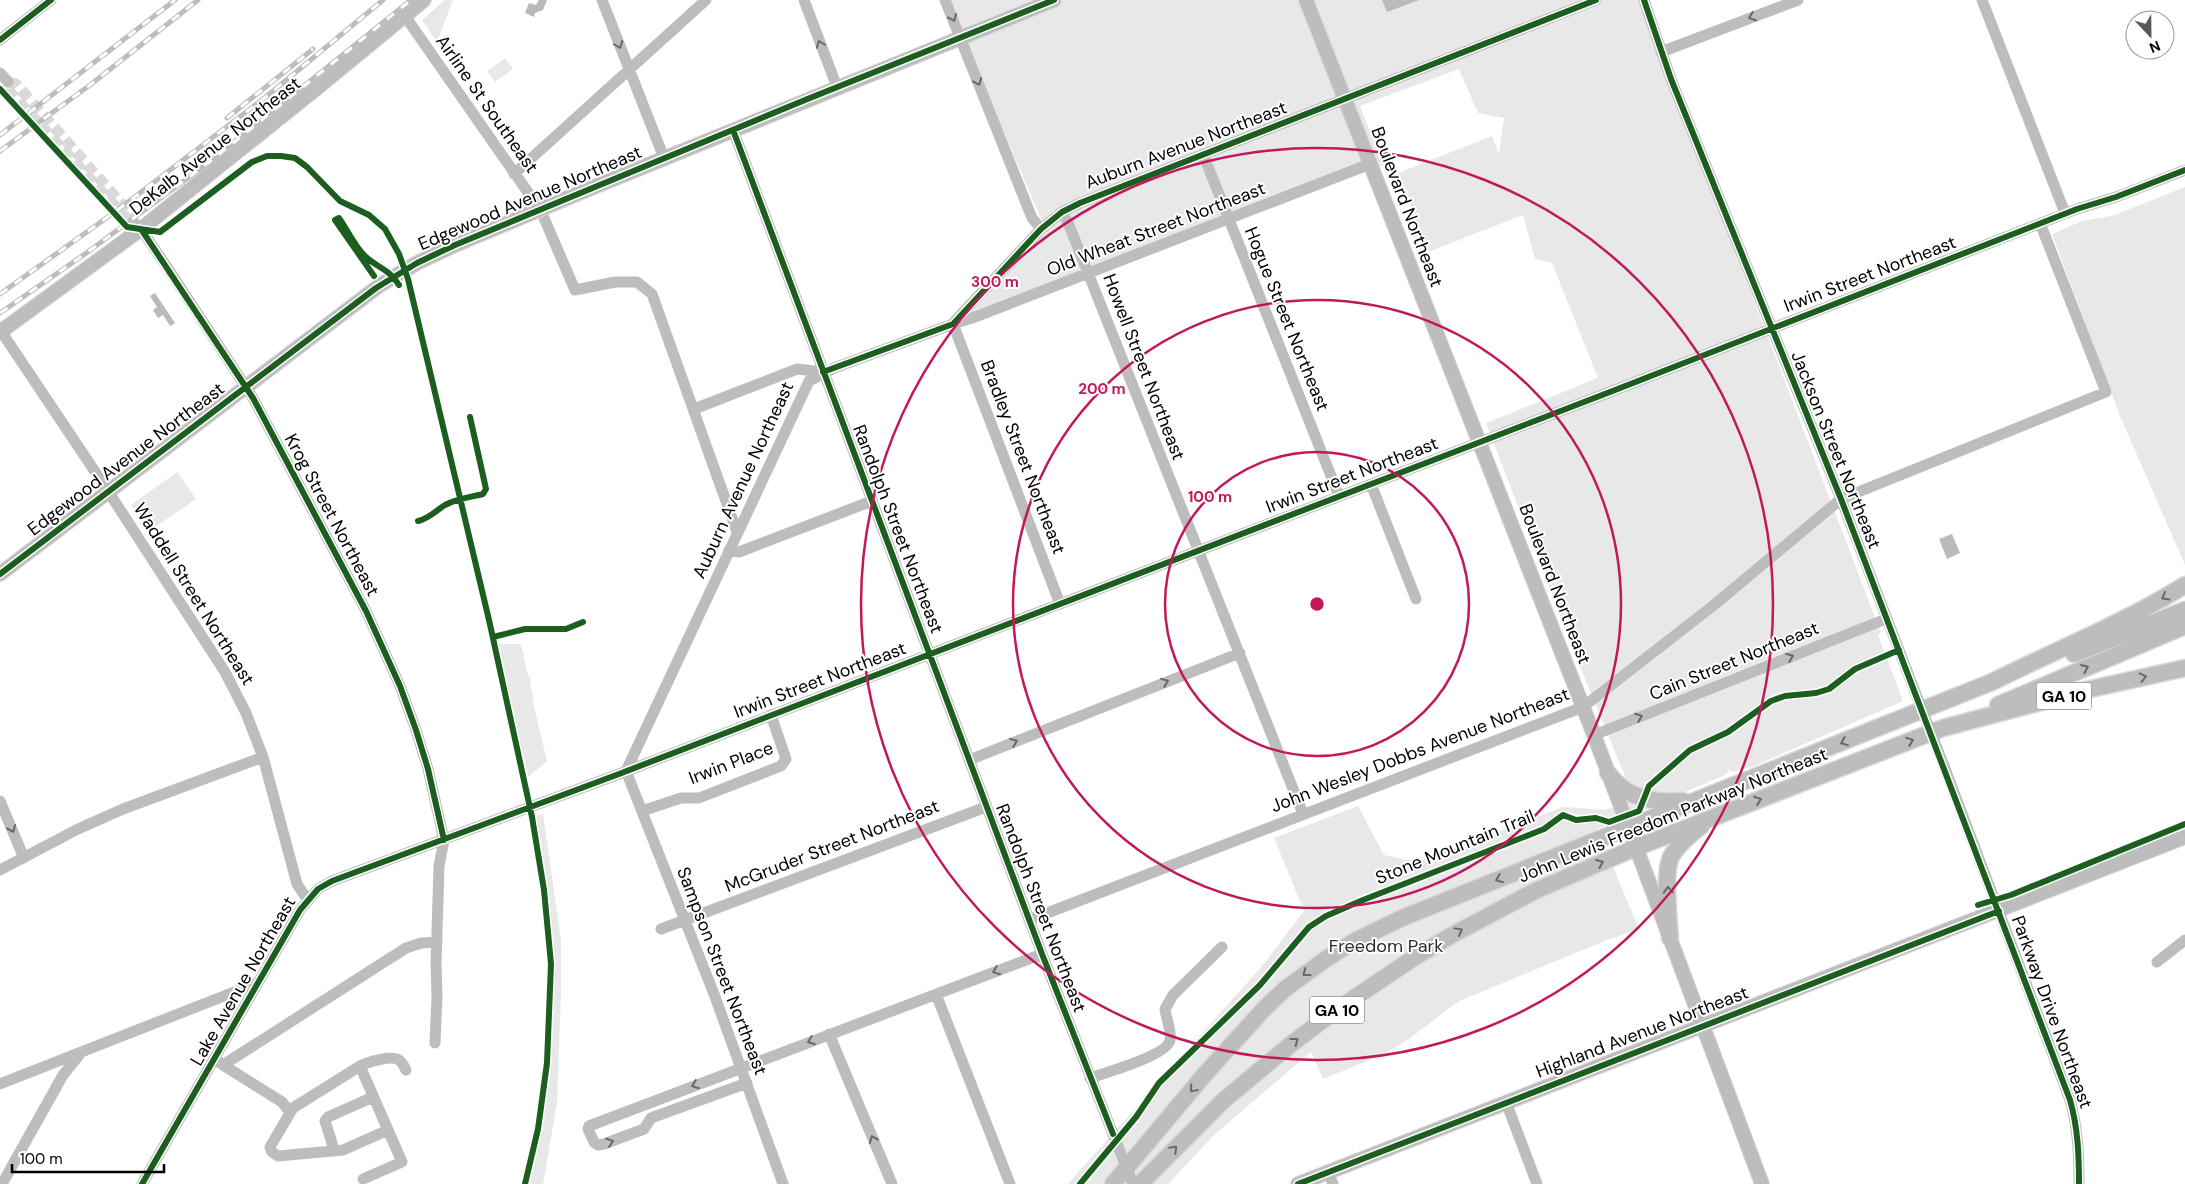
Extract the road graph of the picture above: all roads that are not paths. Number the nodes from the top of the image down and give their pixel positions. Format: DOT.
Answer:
graph roads {
  1 [pos="51,0"];
  2 [pos="424,0"];
  3 [pos="602,0"];
  4 [pos="706,0"];
  5 [pos="804,0"];
  6 [pos="945,0"];
  7 [pos="1054,0"];
  8 [pos="1306,0"];
  9 [pos="1596,0"];
  10 [pos="1644,0"];
  11 [pos="1798,0"];
  12 [pos="1982,0"];
  13 [pos="405,16"];
  14 [pos="960,37"];
  15 [pos="0,40"];
  16 [pos="1661,52"];
  17 [pos="628,69"];
  18 [pos="0,73"];
  19 [pos="8,82"];
  20 [pos="837,87"];
  21 [pos="1345,99"];
  22 [pos="733,130"];
  23 [pos="1203,154"];
  24 [pos="664,158"];
  25 [pos="1370,164"];
  26 [pos="2185,170"];
  27 [pos="514,174"];
  28 [pos="1062,212"];
  29 [pos="2065,213"];
  30 [pos="1229,219"];
  31 [pos="2040,224"];
  32 [pos="137,225"];
  33 [pos="1041,230"];
  34 [pos="1088,274"];
  35 [pos="952,324"];
  36 [pos="1771,329"];
  37 [pos="0,331"];
  38 [pos="823,372"];
  39 [pos="245,387"];
  40 [pos="694,410"];
  41 [pos="1479,442"];
  42 [pos="1372,484"];
  43 [pos="108,491"];
  44 [pos="1339,496"];
  45 [pos="1841,499"];
  46 [pos="872,501"];
  47 [pos="736,532"];
  48 [pos="728,550"];
  49 [pos="1199,550"];
  50 [pos="0,574"];
  51 [pos="2185,585"];
  52 [pos="1416,599"];
  53 [pos="1060,604"];
  54 [pos="2185,610"];
  55 [pos="1886,619"];
  56 [pos="2185,626"];
  57 [pos="1240,653"];
  58 [pos="929,654"];
  59 [pos="2185,668"];
  60 [pos="1992,682"];
  61 [pos="1583,707"];
  62 [pos="771,715"];
  63 [pos="1943,728"];
  64 [pos="1594,735"];
  65 [pos="263,757"];
  66 [pos="969,760"];
  67 [pos="626,771"];
  68 [pos="1608,773"];
  69 [pos="0,801"];
  70 [pos="1695,801"];
  71 [pos="986,807"];
  72 [pos="530,808"];
  73 [pos="642,811"];
  74 [pos="1303,814"];
  75 [pos="1713,818"];
  76 [pos="1628,828"];
  77 [pos="2185,837"];
  78 [pos="444,840"];
  79 [pos="1635,848"];
  80 [pos="24,858"];
  81 [pos="0,870"];
  82 [pos="307,899"];
  83 [pos="1999,911"];
  84 [pos="684,920"];
  85 [pos="1029,920"];
  86 [pos="661,929"];
  87 [pos="1670,938"];
  88 [pos="2185,940"];
  89 [pos="437,942"];
  90 [pos="1222,947"];
  91 [pos="1042,954"];
  92 [pos="2157,962"];
  93 [pos="257,983"];
  94 [pos="936,994"];
  95 [pos="1702,1025"];
  96 [pos="829,1034"];
  97 [pos="435,1044"];
  98 [pos="81,1052"];
  99 [pos="219,1062"];
  100 [pos="360,1066"];
  101 [pos="741,1067"];
  102 [pos="406,1070"];
  103 [pos="1090,1078"];
  104 [pos="747,1083"];
  105 [pos="0,1084"];
  106 [pos="373,1097"];
  107 [pos="1506,1102"];
  108 [pos="289,1111"];
  109 [pos="388,1130"];
  110 [pos="332,1151"];
  111 [pos="1331,1178"];
  112 [pos="363,1179"];
  113 [pos="2,1184"];
  114 [pos="142,1184"];
  115 [pos="782,1184"];
  116 [pos="892,1184"];
  117 [pos="1010,1184"];
  118 [pos="1112,1184"];
  119 [pos="1133,1184"];
  120 [pos="1140,1184"];
  121 [pos="1298,1184"];
  122 [pos="1537,1184"];
  123 [pos="1762,1184"];
  124 [pos="2079,1184"];
  1 -- 15 [label="street"];
  2 -- 13 [label="main road, DeKalb Avenue Northeast"];
  3 -- 17 [label="street, one-way"];
  4 -- 17 [label="street"];
  20 -- 5 [label="street, one-way"];
  6 -- 14 [label="street, one-way"];
  7 -- 14 [label="main road, Edgewood Avenue Northeast"];
  8 -- 21 [label="main road, Boulevard Northeast"];
  9 -- 21 [label="street, Auburn Avenue Northeast"];
  10 -- 16 [label="street, Jackson Street Northeast"];
  11 -- 16 [label="street, one-way"];
  12 -- 29 [label="street"];
  13 -- 27 [label="street, Airline St Southeast"];
  13 -- 32 [label="main road, DeKalb Avenue Northeast"];
  14 -- 20 [label="main road, Edgewood Avenue Northeast"];
  14 -- 33 [label="street, one-way"];
  16 -- 36 [label="street, Jackson Street Northeast"];
  17 -- 24 [label="street"];
  17 -- 27 [label="street"];
  18 -- 19 [label="street"];
  20 -- 22 [label="main road, Edgewood Avenue Northeast"];
  21 -- 23 [label="street, Auburn Avenue Northeast"];
  21 -- 25 [label="main road, Boulevard Northeast"];
  22 -- 24 [label="main road, Edgewood Avenue Northeast"];
  22 -- 38 [label="street, Randolph Street Northeast"];
  23 -- 28 [label="street, Auburn Avenue Northeast"];
  23 -- 30 [label="street, Hogue Street Northeast"];
  24 -- 39 [label="main road, Edgewood Avenue Northeast, bridge"];
  25 -- 30 [label="street, Old Wheat Street Northeast"];
  25 -- 41 [label="main road, Boulevard Northeast"];
  26 -- 29 [label="street, Irwin Street Northeast"];
  27 -- 40 [label="street, Airline St Southeast"];
  28 -- 33 [label="street, Auburn Avenue Northeast"];
  28 -- 34 [label="street, Howell Street Northeast"];
  29 -- 31 [label="street, Irwin Street Northeast"];
  30 -- 34 [label="street, Old Wheat Street Northeast"];
  30 -- 44 [label="street, Hogue Street Northeast"];
  31 -- 36 [label="street, Irwin Street Northeast"];
  31 -- 45 [label="street, John Wesley Dobbs Avenue Northeast"];
  32 -- 37 [label="main road, DeKalb Avenue Northeast"];
  32 -- 39 [label="street, Krog Street Northeast"];
  33 -- 35 [label="street, Auburn Avenue Northeast"];
  34 -- 35 [label="street, Old Wheat Street Northeast"];
  34 -- 49 [label="street, Howell Street Northeast"];
  35 -- 38 [label="street, Auburn Avenue Northeast"];
  35 -- 53 [label="street, Bradley Street Northeast"];
  36 -- 41 [label="street, Irwin Street Northeast"];
  36 -- 45 [label="street, Jackson Street Northeast"];
  37 -- 43 [label="street, Waddell Street Northeast"];
  38 -- 40 [label="street"];
  38 -- 46 [label="street, Randolph Street Northeast"];
  38 -- 47 [label="street, Auburn Avenue Northeast"];
  39 -- 43 [label="main road, Edgewood Avenue Northeast"];
  39 -- 78 [label="street, Krog Street Northeast"];
  40 -- 47 [label="street"];
  41 -- 42 [label="street, Irwin Street Northeast"];
  41 -- 61 [label="main road, Boulevard Northeast"];
  42 -- 44 [label="street, Irwin Street Northeast"];
  42 -- 52 [label="street"];
  43 -- 50 [label="main road, Edgewood Avenue Northeast"];
  43 -- 65 [label="street, Waddell Street Northeast"];
  44 -- 49 [label="street, Irwin Street Northeast"];
  45 -- 55 [label="street, Jackson Street Northeast"];
  45 -- 61 [label="street, John Wesley Dobbs Avenue Northeast"];
  46 -- 48 [label="street"];
  46 -- 58 [label="street, Randolph Street Northeast"];
  47 -- 48 [label="street, Auburn Avenue Northeast"];
  48 -- 67 [label="street, Auburn Avenue Northeast"];
  49 -- 53 [label="street, Irwin Street Northeast"];
  49 -- 57 [label="street, Howell Street Northeast"];
  51 -- 60 [label="highway, John Lewis Freedom Parkway Northeast / GA 10, one-way"];
  53 -- 58 [label="street, Irwin Street Northeast"];
  54 -- 60 [label="highway"];
  64 -- 55 [label="street, Cain Street Northeast, one-way"];
  55 -- 83 [label="street, Jackson Street Northeast, bridge"];
  63 -- 56 [label="highway, one-way"];
  66 -- 57 [label="street, one-way"];
  57 -- 74 [label="street, Howell Street Northeast"];
  58 -- 62 [label="street, Irwin Street Northeast"];
  58 -- 66 [label="street, Randolph Street Northeast"];
  63 -- 59 [label="highway, John Lewis Freedom Parkway Northeast / GA 10, one-way"];
  60 -- 70 [label="highway, John Lewis Freedom Parkway Northeast / GA 10, one-way"];
  61 -- 64 [label="main road, Boulevard Northeast"];
  61 -- 74 [label="street, John Wesley Dobbs Avenue Northeast"];
  62 -- 67 [label="street, Irwin Street Northeast"];
  62 -- 73 [label="street, Irwin Place"];
  75 -- 63 [label="highway, John Lewis Freedom Parkway Northeast / GA 10, one-way"];
  64 -- 68 [label="main road, Boulevard Northeast"];
  65 -- 80 [label="street"];
  65 -- 82 [label="street, Waddell Street Northeast"];
  66 -- 71 [label="street, Randolph Street Northeast"];
  67 -- 72 [label="street, Irwin Street Northeast"];
  67 -- 73 [label="street, Sampson Street Northeast"];
  68 -- 70 [label="highway"];
  68 -- 76 [label="main road, Boulevard Northeast"];
  69 -- 80 [label="street, one-way"];
  70 -- 76 [label="highway, John Lewis Freedom Parkway Northeast / GA 10"];
  71 -- 84 [label="street, McGruder Street Northeast"];
  71 -- 85 [label="street, Randolph Street Northeast"];
  72 -- 78 [label="street, Lake Avenue Northeast"];
  73 -- 84 [label="street, Sampson Street Northeast"];
  74 -- 85 [label="street, John Wesley Dobbs Avenue Northeast"];
  75 -- 79 [label="highway, John Lewis Freedom Parkway Northeast / GA 10"];
  87 -- 75 [label="highway, one-way"];
  76 -- 79 [label="main road, Boulevard Northeast"];
  76 -- 118 [label="highway, John Lewis Freedom Parkway Northeast / GA 10, one-way"];
  77 -- 83 [label="main road, Highland Avenue Northeast"];
  78 -- 82 [label="street, Lake Avenue Northeast"];
  78 -- 89 [label="street, Krog Street Northeast"];
  79 -- 87 [label="main road, Boulevard Northeast"];
  120 -- 79 [label="highway, John Lewis Freedom Parkway Northeast / GA 10, one-way"];
  80 -- 81 [label="street"];
  82 -- 93 [label="street, Lake Avenue Northeast"];
  83 -- 95 [label="main road, Highland Avenue Northeast"];
  83 -- 124 [label="street, Parkway Drive Northeast"];
  84 -- 86 [label="street, McGruder Street Northeast"];
  84 -- 101 [label="street, Sampson Street Northeast"];
  85 -- 91 [label="street, Randolph Street Northeast"];
  87 -- 95 [label="main road, Boulevard Northeast"];
  88 -- 92 [label="street"];
  89 -- 97 [label="street, Krog Street Northeast"];
  89 -- 99 [label="street"];
  90 -- 103 [label="street"];
  91 -- 94 [label="street, one-way"];
  91 -- 103 [label="street, Randolph Street Northeast"];
  93 -- 98 [label="street"];
  93 -- 99 [label="street, Lake Avenue Northeast"];
  94 -- 96 [label="street"];
  94 -- 117 [label="street"];
  95 -- 107 [label="main road, Highland Avenue Northeast"];
  95 -- 123 [label="main road, Boulevard Northeast"];
  96 -- 101 [label="street, one-way"];
  116 -- 96 [label="street, one-way"];
  98 -- 105 [label="street"];
  98 -- 113 [label="street"];
  99 -- 108 [label="street"];
  99 -- 114 [label="street, Lake Avenue Northeast"];
  100 -- 102 [label="street"];
  100 -- 106 [label="street"];
  100 -- 108 [label="street"];
  101 -- 104 [label="street, Sampson Street Northeast"];
  101 -- 104 [label="street, one-way"];
  103 -- 119 [label="street, Randolph Street Northeast, bridge"];
  104 -- 115 [label="street, Sampson Street Northeast"];
  106 -- 109 [label="street"];
  106 -- 110 [label="street"];
  107 -- 111 [label="main road, Highland Avenue Northeast"];
  107 -- 122 [label="street"];
  108 -- 110 [label="street"];
  109 -- 110 [label="street"];
  109 -- 112 [label="street"];
  111 -- 121 [label="main road, Highland Avenue Northeast"];
}
